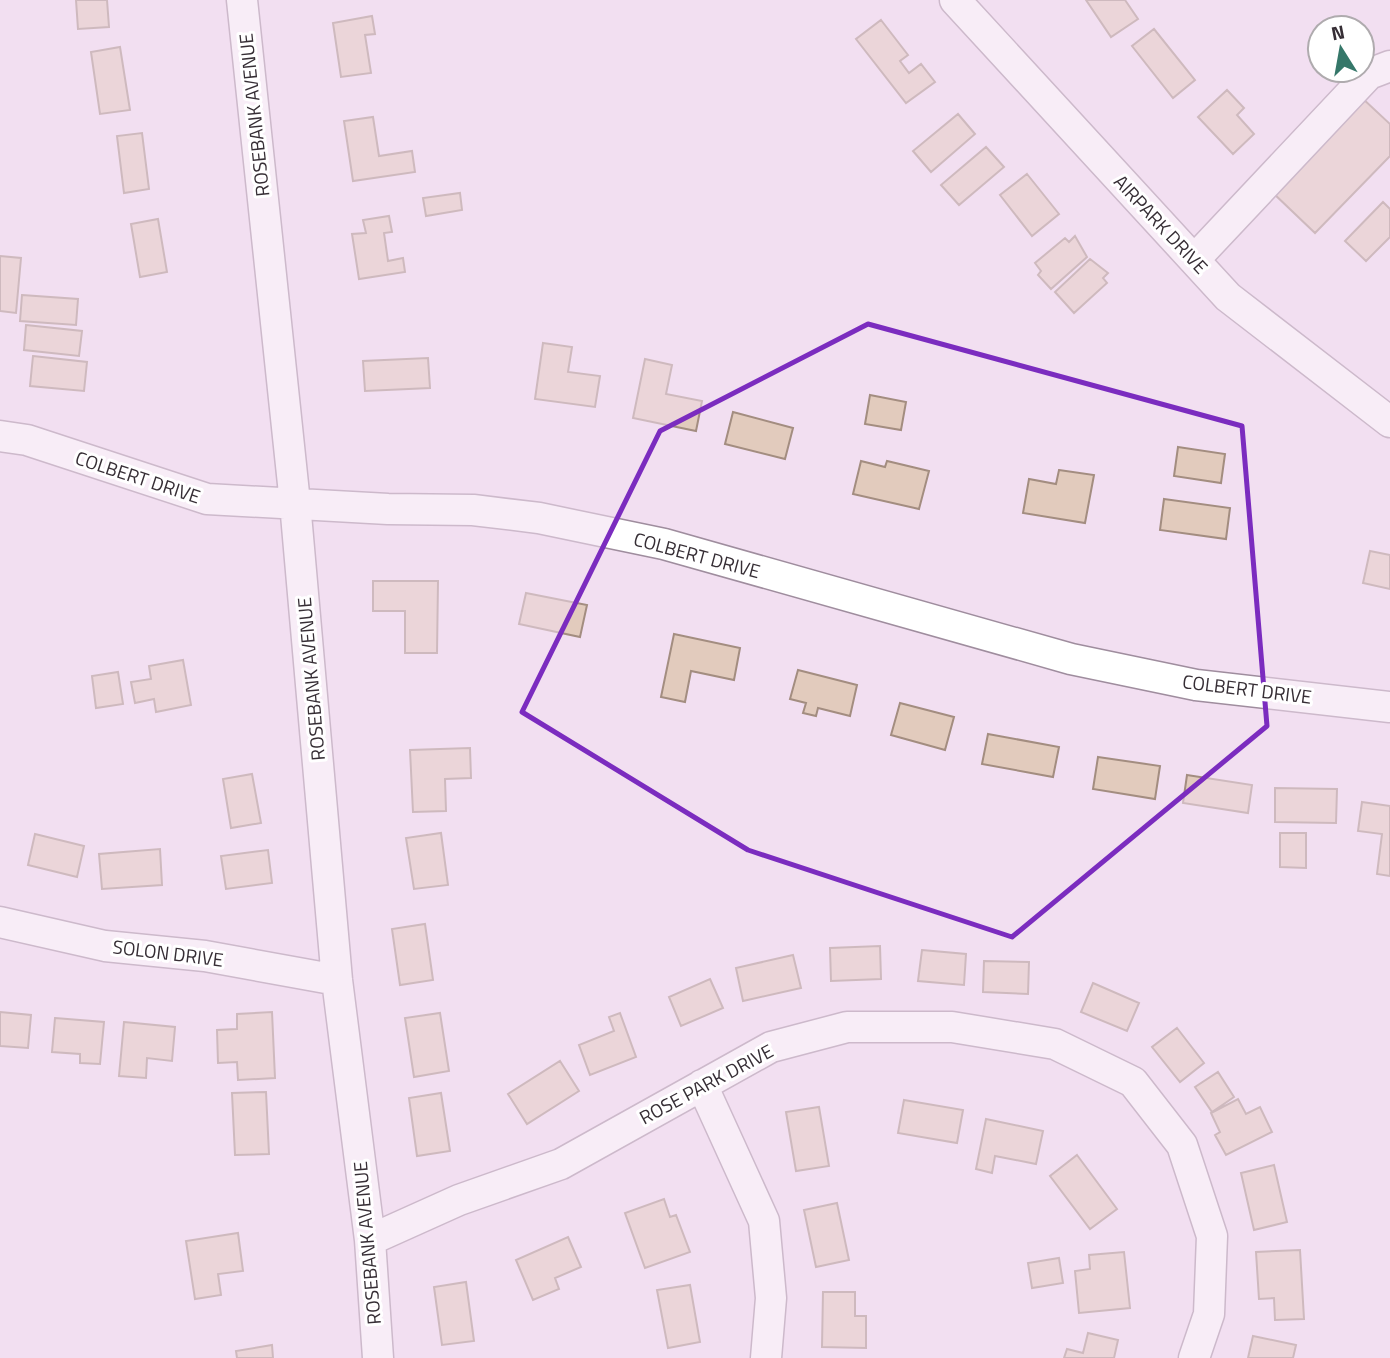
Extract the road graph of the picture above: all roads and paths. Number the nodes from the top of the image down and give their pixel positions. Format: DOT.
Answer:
graph roads {
  1 [pos="242,0"];
  2 [pos="955,0"];
  3 [pos="1390,66"];
  4 [pos="1194,260"];
  5 [pos="1390,422"];
  6 [pos="0,436"];
  7 [pos="295,503"];
  8 [pos="1390,707"];
  9 [pos="0,922"];
  10 [pos="337,980"];
  11 [pos="702,1085"];
  12 [pos="370,1240"];
  13 [pos="378,1358"];
  14 [pos="766,1358"];
  15 [pos="1194,1358"];
  1 -- 7 [label="street, ROSEBANK AVENUE"];
  2 -- 4 [label="street, AIRPARK DRIVE"];
  3 -- 4 [label="street"];
  4 -- 5 [label="street, AIRPARK DRIVE"];
  6 -- 7 [label="street, COLBERT DRIVE"];
  7 -- 8 [label="street, COLBERT DRIVE"];
  7 -- 10 [label="street, ROSEBANK AVENUE"];
  9 -- 10 [label="street, SOLON DRIVE"];
  10 -- 12 [label="street, ROSEBANK AVENUE"];
  11 -- 12 [label="street, ROSE PARK DRIVE"];
  11 -- 14 [label="street"];
  11 -- 15 [label="street, ROSE PARK DRIVE"];
  12 -- 13 [label="street, ROSEBANK AVENUE"];
}
